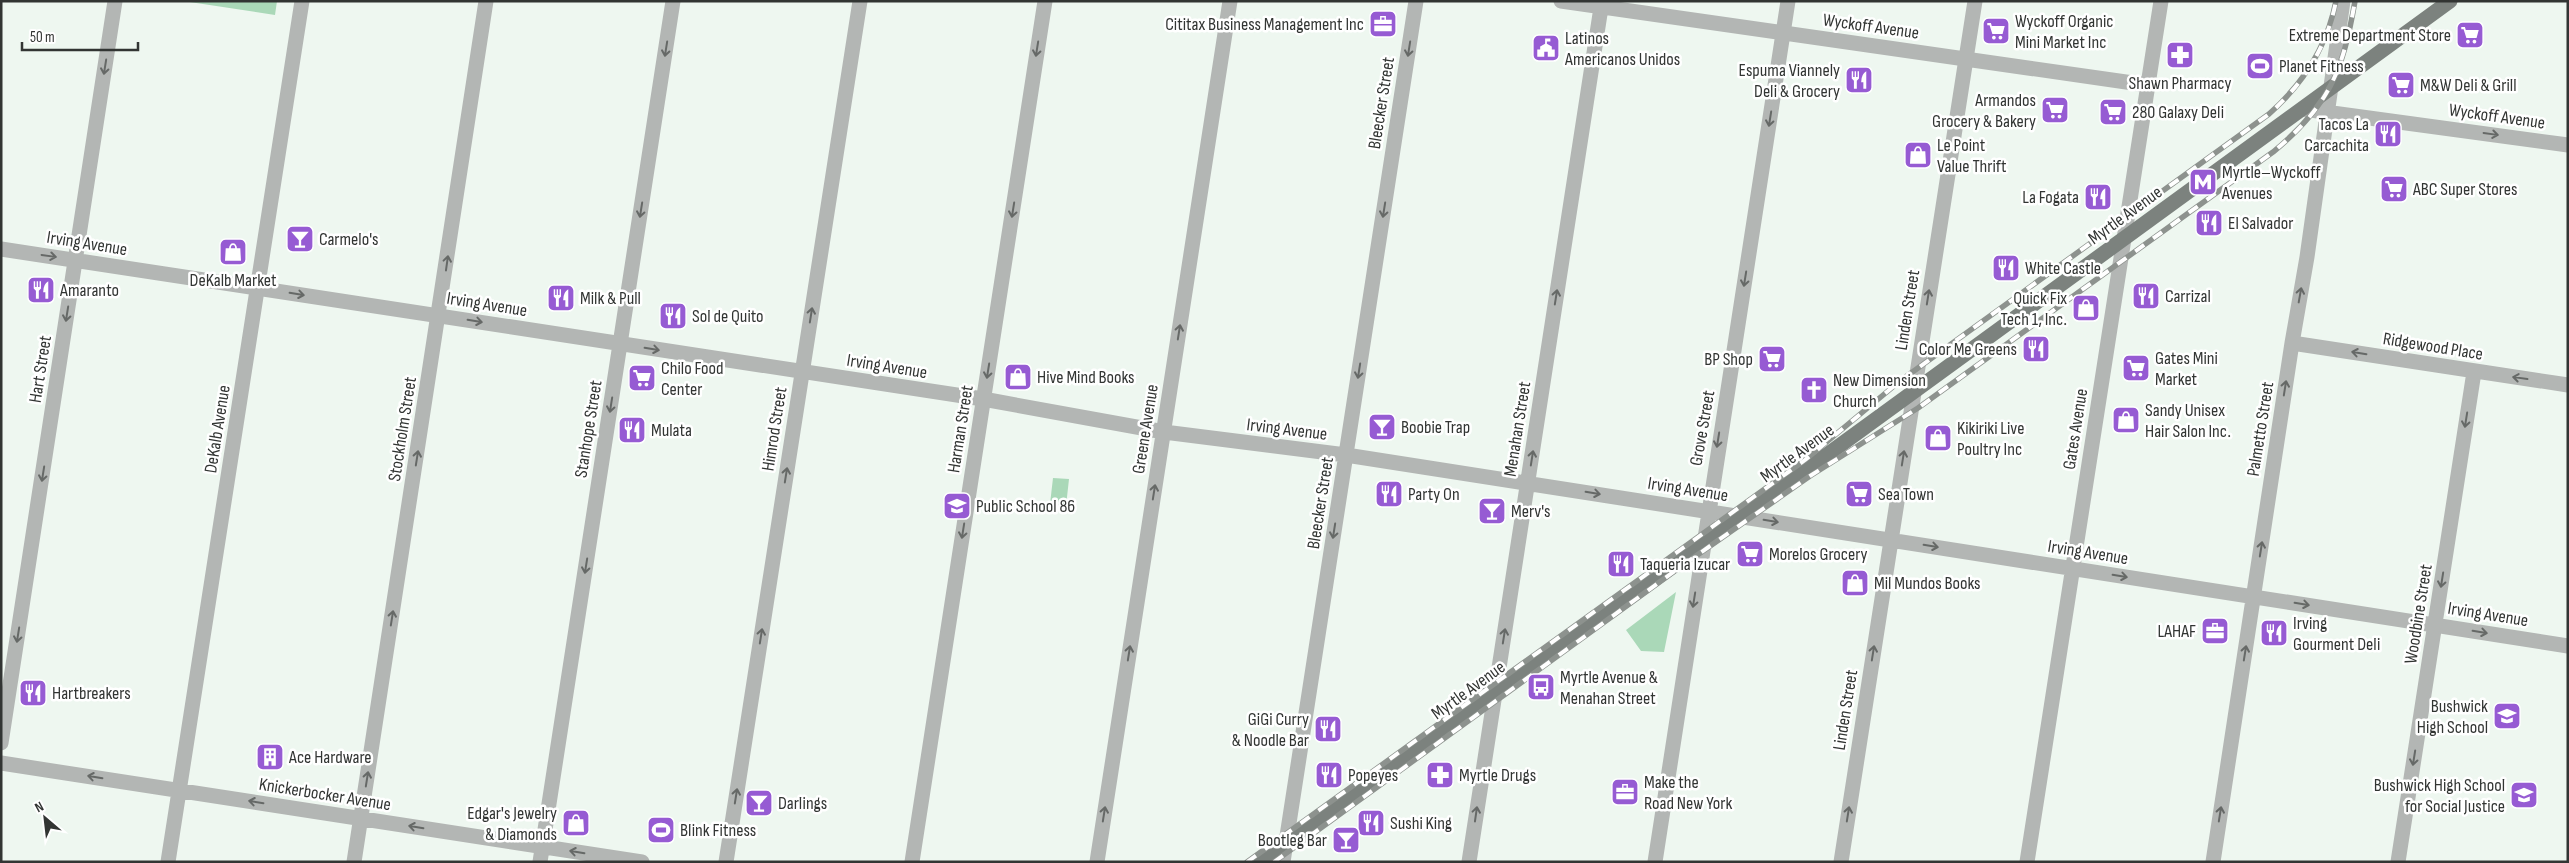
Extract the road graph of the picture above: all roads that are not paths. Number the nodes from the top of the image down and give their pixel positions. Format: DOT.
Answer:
graph roads {
  1 [pos="115,1"];
  2 [pos="302,1"];
  3 [pos="486,1"];
  4 [pos="673,1"];
  5 [pos="860,1"];
  6 [pos="1045,1"];
  7 [pos="1230,1"];
  8 [pos="1416,1"];
  9 [pos="1561,1"];
  10 [pos="1788,1"];
  11 [pos="1975,1"];
  12 [pos="2161,1"];
  13 [pos="2343,1"];
  14 [pos="2450,1"];
  15 [pos="1601,4"];
  16 [pos="1783,33"];
  17 [pos="1965,58"];
  18 [pos="2147,85"];
  19 [pos="2330,88"];
  20 [pos="2303,109"];
  21 [pos="2327,112"];
  22 [pos="2568,144"];
  23 [pos="2124,240"];
  24 [pos="1,249"];
  25 [pos="75,260"];
  26 [pos="257,288"];
  27 [pos="439,316"];
  28 [pos="2292,343"];
  29 [pos="620,344"];
  30 [pos="802,371"];
  31 [pos="2474,372"];
  32 [pos="2568,385"];
  33 [pos="1914,392"];
  34 [pos="983,399"];
  35 [pos="1164,432"];
  36 [pos="1346,455"];
  37 [pos="1528,483"];
  38 [pos="1709,512"];
  39 [pos="1742,517"];
  40 [pos="1890,540"];
  41 [pos="1702,544"];
  42 [pos="2072,568"];
  43 [pos="2254,597"];
  44 [pos="2435,625"];
  45 [pos="2568,646"];
  46 [pos="1494,694"];
  47 [pos="1,743"];
  48 [pos="1,763"];
  49 [pos="180,791"];
  50 [pos="361,818"];
  51 [pos="1285,844"];
  52 [pos="541,854"];
  53 [pos="168,862"];
  54 [pos="354,862"];
  55 [pos="642,862"];
  56 [pos="726,862"];
  57 [pos="912,862"];
  58 [pos="1096,862"];
  59 [pos="1261,862"];
  60 [pos="1283,862"];
  61 [pos="1469,862"];
  62 [pos="1655,862"];
  63 [pos="1841,862"];
  64 [pos="2027,862"];
  65 [pos="2213,862"];
  66 [pos="2398,862"];
  1 -- 25 [label="street, Hart Street, one-way"];
  2 -- 26 [label="street, DeKalb Avenue"];
  27 -- 3 [label="street, Stockholm Street, one-way"];
  4 -- 29 [label="street, Stanhope Street, one-way"];
  30 -- 5 [label="street, Himrod Street, one-way"];
  6 -- 34 [label="street, Harman Street, one-way"];
  35 -- 7 [label="street, Greene Avenue, one-way"];
  8 -- 36 [label="street, Bleecker Street, one-way"];
  9 -- 15 [label="street, Wyckoff Avenue"];
  10 -- 16 [label="street, Grove Street"];
  11 -- 17 [label="street, Linden Street"];
  12 -- 18 [label="street, Gates Avenue"];
  13 -- 19 [label="street, Palmetto Street"];
  14 -- 19 [label="main road, Myrtle Avenue"];
  15 -- 16 [label="street, Wyckoff Avenue"];
  37 -- 15 [label="street, Menahan Street, one-way"];
  16 -- 17 [label="street, Wyckoff Avenue"];
  16 -- 38 [label="street, Grove Street, one-way"];
  17 -- 18 [label="street, Wyckoff Avenue"];
  33 -- 17 [label="street, Linden Street, one-way"];
  18 -- 23 [label="street, Gates Avenue"];
  19 -- 20 [label="main road, Myrtle Avenue"];
  19 -- 21 [label="street, Palmetto Street"];
  20 -- 21 [label="street, Wyckoff Avenue"];
  20 -- 23 [label="main road, Myrtle Avenue"];
  21 -- 22 [label="street, Wyckoff Avenue, one-way"];
  28 -- 21 [label="street, Palmetto Street, one-way"];
  23 -- 33 [label="main road, Myrtle Avenue"];
  23 -- 42 [label="street, Gates Avenue"];
  24 -- 25 [label="street, Irving Avenue, one-way"];
  25 -- 26 [label="street, Irving Avenue"];
  25 -- 47 [label="street, Hart Street, one-way"];
  26 -- 27 [label="street, Irving Avenue, one-way"];
  26 -- 49 [label="street, DeKalb Avenue"];
  27 -- 29 [label="street, Irving Avenue, one-way"];
  50 -- 27 [label="street, Stockholm Street, one-way"];
  31 -- 28 [label="street, Ridgewood Place, one-way"];
  43 -- 28 [label="street, Palmetto Street, one-way"];
  29 -- 30 [label="street, Irving Avenue, one-way"];
  29 -- 52 [label="street, Stanhope Street, one-way"];
  30 -- 34 [label="street, Irving Avenue"];
  56 -- 30 [label="street, Himrod Street, one-way"];
  32 -- 31 [label="street, Ridgewood Place, one-way"];
  31 -- 44 [label="street, Woodbine Street, one-way"];
  33 -- 39 [label="main road, Myrtle Avenue"];
  40 -- 33 [label="street, Linden Street, one-way"];
  34 -- 35 [label="street, Irving Avenue"];
  34 -- 57 [label="street, Harman Street, one-way"];
  35 -- 36 [label="street, Irving Avenue"];
  58 -- 35 [label="street, Greene Avenue, one-way"];
  36 -- 37 [label="street, Irving Avenue"];
  36 -- 51 [label="street, Bleecker Street, one-way"];
  37 -- 38 [label="street, Irving Avenue, one-way"];
  46 -- 37 [label="street, Menahan Street, one-way"];
  38 -- 39 [label="street, Irving Avenue"];
  38 -- 41 [label="street, Grove Street"];
  39 -- 40 [label="street, Irving Avenue, one-way"];
  39 -- 41 [label="main road, Myrtle Avenue"];
  40 -- 42 [label="street, Irving Avenue, one-way"];
  63 -- 40 [label="street, Linden Street, one-way"];
  41 -- 46 [label="main road, Myrtle Avenue"];
  41 -- 62 [label="street, Grove Street, one-way"];
  42 -- 43 [label="street, Irving Avenue, one-way"];
  42 -- 64 [label="street, Gates Avenue"];
  43 -- 44 [label="street, Irving Avenue, one-way"];
  65 -- 43 [label="street, Palmetto Street, one-way"];
  44 -- 45 [label="street, Irving Avenue, one-way"];
  44 -- 66 [label="street, Woodbine Street, one-way"];
  46 -- 51 [label="main road, Myrtle Avenue"];
  61 -- 46 [label="street, Menahan Street, one-way"];
  49 -- 48 [label="street, Knickerbocker Avenue, one-way"];
  50 -- 49 [label="street, Knickerbocker Avenue, one-way"];
  49 -- 53 [label="street, DeKalb Avenue"];
  52 -- 50 [label="street, Knickerbocker Avenue, one-way"];
  50 -- 54 [label="street, Stockholm Street"];
  51 -- 59 [label="main road, Myrtle Avenue"];
  51 -- 60 [label="street, Bleecker Street"];
  55 -- 52 [label="street, Knickerbocker Avenue, one-way"];
}
